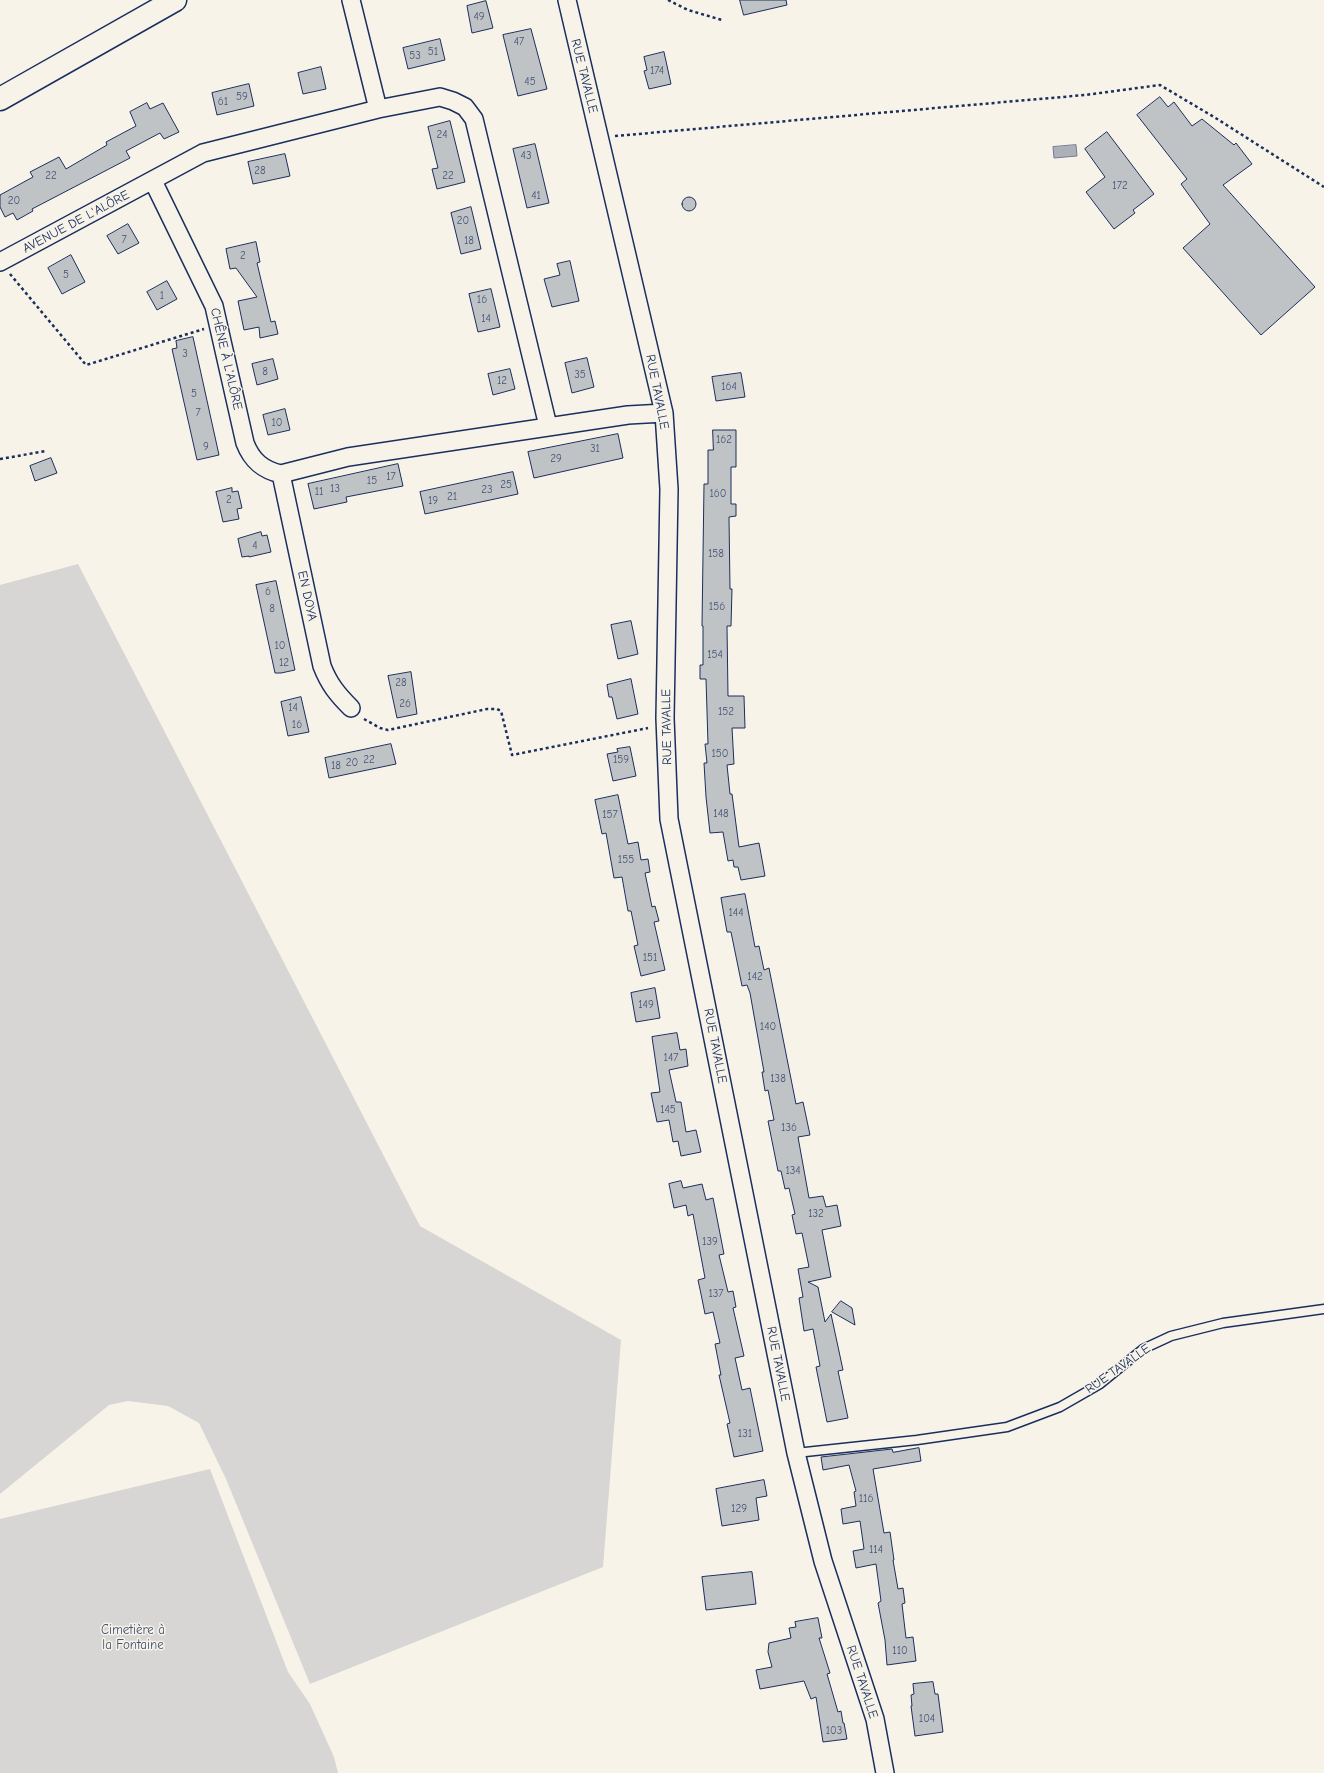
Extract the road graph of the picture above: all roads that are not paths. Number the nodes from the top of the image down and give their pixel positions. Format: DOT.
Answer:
graph roads {
  1 [pos="175,0"];
  2 [pos="351,0"];
  3 [pos="567,0"];
  4 [pos="0,99"];
  5 [pos="378,109"];
  6 [pos="153,181"];
  7 [pos="0,262"];
  8 [pos="664,413"];
  9 [pos="548,426"];
  10 [pos="281,474"];
  11 [pos="351,708"];
  12 [pos="1324,1309"];
  13 [pos="796,1453"];
  14 [pos="885,1773"];
  1 -- 4 [label="main road"];
  2 -- 5 [label="street"];
  3 -- 8 [label="street, RUE TAVALLE"];
  5 -- 6 [label="street"];
  5 -- 9 [label="street"];
  6 -- 7 [label="street, AVENUE DE L'ALÔRE"];
  6 -- 10 [label="street, CHÊNE À L'ALÔRE"];
  8 -- 9 [label="street"];
  8 -- 13 [label="street, RUE TAVALLE"];
  9 -- 10 [label="street"];
  10 -- 11 [label="street, EN DOYA"];
  12 -- 13 [label="lane, RUE TAVALLE"];
  13 -- 14 [label="street, RUE TAVALLE"];
}
